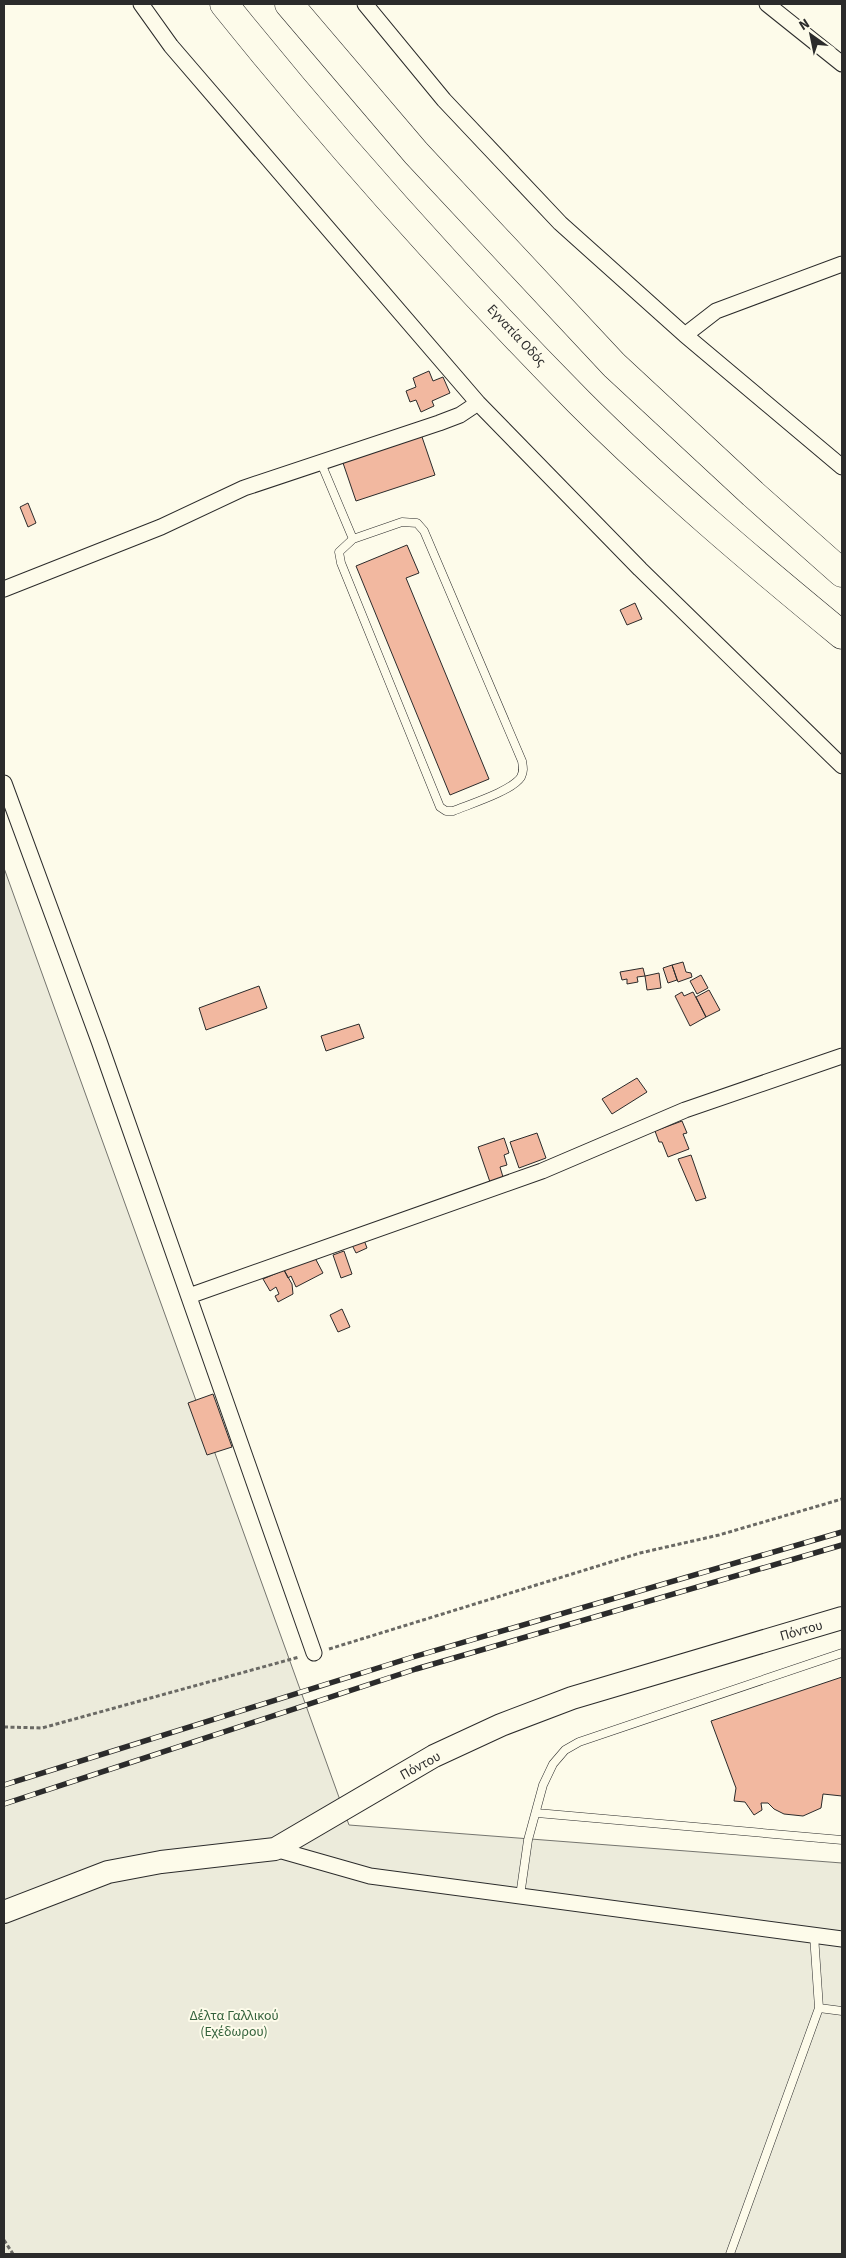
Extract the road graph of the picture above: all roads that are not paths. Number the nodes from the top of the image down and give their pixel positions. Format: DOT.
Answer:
graph roads {
  1 [pos="140,4"];
  2 [pos="224,4"];
  3 [pos="289,4"];
  4 [pos="364,4"];
  5 [pos="767,4"];
  6 [pos="842,64"];
  7 [pos="842,264"];
  8 [pos="685,335"];
  9 [pos="478,403"];
  10 [pos="321,463"];
  11 [pos="842,468"];
  12 [pos="353,539"];
  13 [pos="842,573"];
  14 [pos="4,589"];
  15 [pos="842,635"];
  16 [pos="842,766"];
  17 [pos="4,783"];
  18 [pos="842,1056"];
  19 [pos="189,1296"];
  20 [pos="842,1618"];
  21 [pos="314,1653"];
  22 [pos="842,1653"];
  23 [pos="536,1813"];
  24 [pos="842,1840"];
  25 [pos="275,1849"];
  26 [pos="520,1896"];
  27 [pos="4,1912"];
  28 [pos="814,1935"];
  29 [pos="842,1939"];
  30 [pos="819,2008"];
  31 [pos="842,2011"];
  32 [pos="730,2254"];
  1 -- 9 [label="street"];
  2 -- 15 [label="highway, Εγνατία Οδός"];
  3 -- 13 [label="highway"];
  4 -- 8 [label="street"];
  5 -- 6 [label="street"];
  7 -- 8 [label="street"];
  8 -- 11 [label="street"];
  9 -- 10 [label="street"];
  9 -- 16 [label="street"];
  10 -- 12 [label="lane"];
  10 -- 14 [label="street"];
  12 -- 12 [label="lane"];
  17 -- 19 [label="street"];
  18 -- 19 [label="street"];
  19 -- 21 [label="street"];
  20 -- 25 [label="street, Πόντου"];
  22 -- 23 [label="lane"];
  23 -- 24 [label="lane"];
  23 -- 26 [label="lane"];
  25 -- 26 [label="street"];
  25 -- 27 [label="street, Πόντου"];
  26 -- 28 [label="street"];
  28 -- 29 [label="street"];
  28 -- 30 [label="lane"];
  30 -- 31 [label="lane"];
  30 -- 32 [label="lane"];
}
